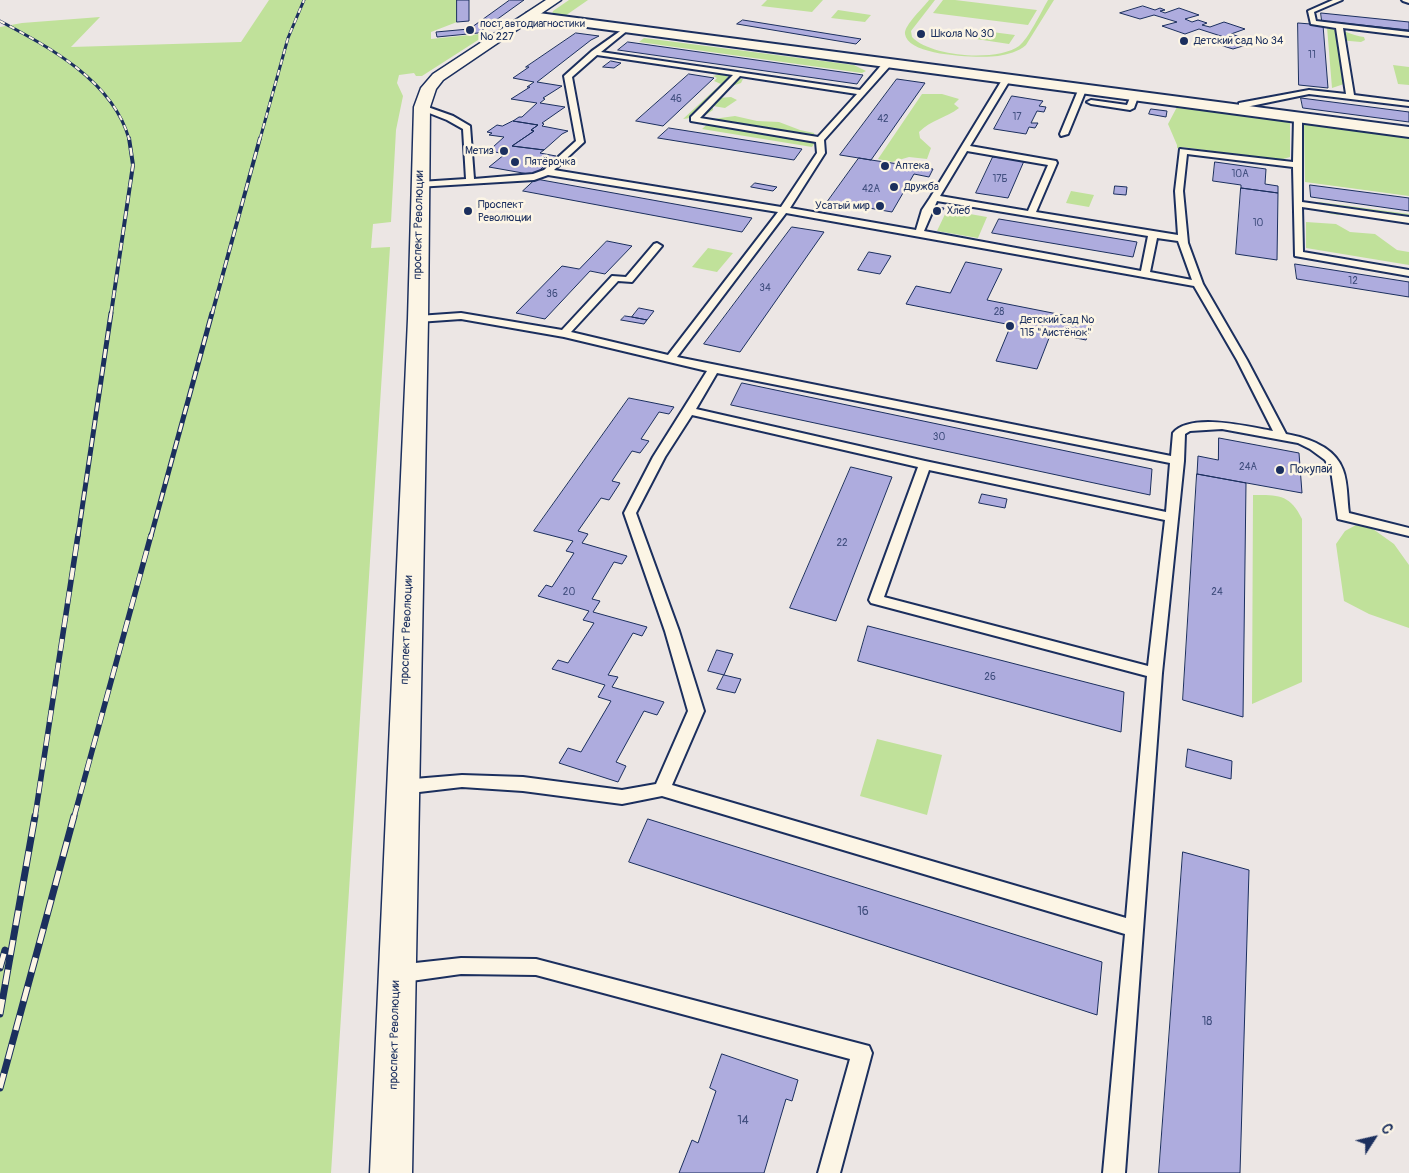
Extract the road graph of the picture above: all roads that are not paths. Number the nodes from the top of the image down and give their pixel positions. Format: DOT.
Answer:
graph roads {
  1 [pos="555,0"];
  2 [pos="1339,0"];
  3 [pos="1405,0"];
  4 [pos="1409,1"];
  5 [pos="531,16"];
  6 [pos="1339,26"];
  7 [pos="626,29"];
  8 [pos="1409,34"];
  9 [pos="596,53"];
  10 [pos="887,64"];
  11 [pos="738,74"];
  12 [pos="1006,80"];
  13 [pos="1082,90"];
  14 [pos="862,92"];
  15 [pos="1134,97"];
  16 [pos="1350,97"];
  17 [pos="1091,102"];
  18 [pos="1409,104"];
  19 [pos="422,108"];
  20 [pos="1242,111"];
  21 [pos="1298,118"];
  22 [pos="1409,132"];
  23 [pos="1064,134"];
  24 [pos="820,140"];
  25 [pos="965,148"];
  26 [pos="1297,165"];
  27 [pos="547,172"];
  28 [pos="470,181"];
  29 [pos="420,185"];
  30 [pos="934,198"];
  31 [pos="1298,204"];
  32 [pos="783,211"];
  33 [pos="1031,214"];
  34 [pos="1409,220"];
  35 [pos="919,233"];
  36 [pos="1153,234"];
  37 [pos="1183,239"];
  38 [pos="657,246"];
  39 [pos="1409,273"];
  40 [pos="1145,274"];
  41 [pos="1198,284"];
  42 [pos="418,319"];
  43 [pos="564,334"];
  44 [pos="670,359"];
  45 [pos="714,369"];
  46 [pos="689,411"];
  47 [pos="1282,437"];
  48 [pos="1178,461"];
  49 [pos="925,465"];
  50 [pos="1172,517"];
  51 [pos="1403,531"];
  52 [pos="1409,541"];
  53 [pos="1155,673"];
  54 [pos="402,787"];
  55 [pos="662,789"];
  56 [pos="1135,929"];
  57 [pos="396,974"];
  58 [pos="392,1173"];
  59 [pos="829,1173"];
  60 [pos="1114,1173"];
  1 -- 5 [label="main road"];
  2 -- 6 [label="lane"];
  3 -- 4 [label="lane"];
  5 -- 7 [label="street"];
  5 -- 19 [label="main road, проспект Революции"];
  6 -- 8 [label="lane"];
  6 -- 16 [label="lane"];
  7 -- 9 [label="lane"];
  7 -- 10 [label="street"];
  9 -- 11 [label="lane"];
  9 -- 27 [label="lane"];
  10 -- 12 [label="street"];
  10 -- 14 [label="lane"];
  11 -- 14 [label="lane"];
  11 -- 24 [label="lane"];
  12 -- 13 [label="street"];
  12 -- 25 [label="lane"];
  13 -- 15 [label="street"];
  13 -- 23 [label="lane"];
  14 -- 24 [label="lane"];
  15 -- 17 [label="lane"];
  15 -- 20 [label="street"];
  16 -- 18 [label="lane"];
  16 -- 20 [label="lane"];
  19 -- 28 [label="lane"];
  19 -- 29 [label="main road, проспект Революции"];
  20 -- 21 [label="street"];
  21 -- 22 [label="street"];
  21 -- 26 [label="lane"];
  24 -- 32 [label="lane"];
  25 -- 30 [label="lane"];
  25 -- 33 [label="lane"];
  26 -- 31 [label="lane"];
  26 -- 37 [label="lane"];
  27 -- 28 [label="lane"];
  27 -- 32 [label="lane"];
  28 -- 29 [label="lane"];
  29 -- 42 [label="main road, проспект Революции"];
  30 -- 33 [label="lane"];
  30 -- 35 [label="lane"];
  31 -- 34 [label="lane"];
  31 -- 39 [label="lane"];
  32 -- 35 [label="lane"];
  32 -- 44 [label="lane"];
  33 -- 36 [label="lane"];
  35 -- 40 [label="lane"];
  36 -- 37 [label="lane"];
  36 -- 40 [label="lane"];
  37 -- 41 [label="lane"];
  38 -- 43 [label="lane"];
  40 -- 41 [label="lane"];
  41 -- 47 [label="lane"];
  42 -- 43 [label="lane"];
  42 -- 54 [label="main road, проспект Революции"];
  43 -- 44 [label="lane"];
  44 -- 45 [label="lane"];
  45 -- 46 [label="lane"];
  45 -- 48 [label="lane"];
  46 -- 49 [label="lane"];
  46 -- 55 [label="lane"];
  47 -- 48 [label="lane"];
  47 -- 51 [label="lane"];
  48 -- 50 [label="lane"];
  49 -- 50 [label="lane"];
  49 -- 53 [label="lane"];
  50 -- 53 [label="lane"];
  51 -- 52 [label="lane"];
  53 -- 56 [label="lane"];
  54 -- 55 [label="lane"];
  54 -- 57 [label="main road, проспект Революции"];
  55 -- 56 [label="lane"];
  56 -- 60 [label="lane"];
  57 -- 58 [label="main road, проспект Революции"];
  57 -- 59 [label="lane"];
}
